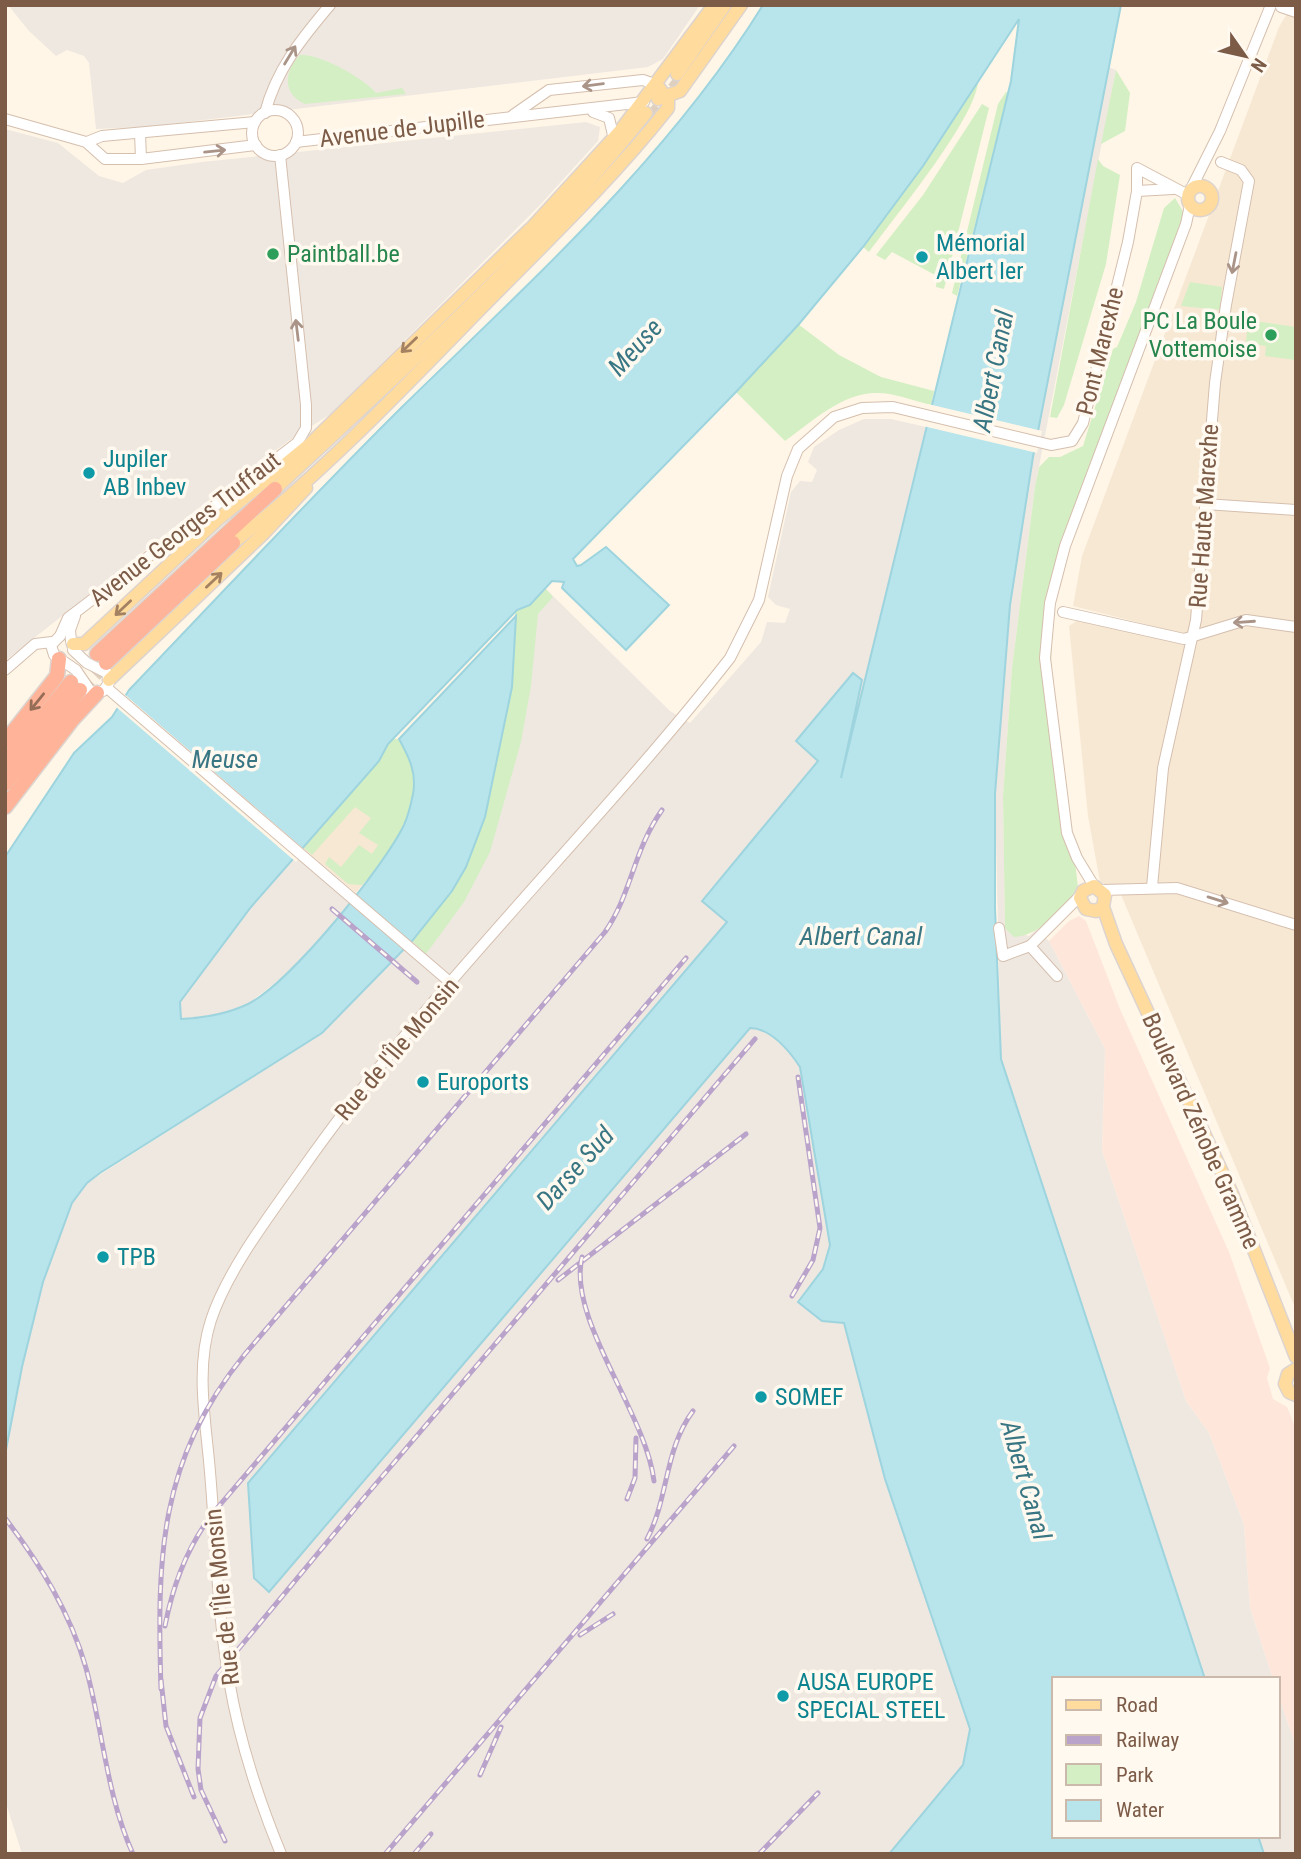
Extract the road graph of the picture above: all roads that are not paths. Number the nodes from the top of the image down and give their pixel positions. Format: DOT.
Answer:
graph roads {
  1 [pos="330,5"];
  2 [pos="714,5"];
  3 [pos="725,5"];
  4 [pos="732,5"];
  5 [pos="741,5"];
  6 [pos="1276,6"];
  7 [pos="1296,12"];
  8 [pos="657,85"];
  9 [pos="666,97"];
  10 [pos="582,110"];
  11 [pos="647,111"];
  12 [pos="265,113"];
  13 [pos="509,117"];
  14 [pos="5,119"];
  15 [pos="255,122"];
  16 [pos="141,133"];
  17 [pos="614,139"];
  18 [pos="87,142"];
  19 [pos="296,142"];
  20 [pos="256,145"];
  21 [pos="280,155"];
  22 [pos="141,159"];
  23 [pos="1221,162"];
  24 [pos="1173,189"];
  25 [pos="1138,191"];
  26 [pos="1190,196"];
  27 [pos="529,230"];
  28 [pos="435,337"];
  29 [pos="922,415"];
  30 [pos="359,428"];
  31 [pos="275,489"];
  32 [pos="1205,504"];
  33 [pos="1296,510"];
  34 [pos="233,542"];
  35 [pos="1063,612"];
  36 [pos="75,616"];
  37 [pos="1296,627"];
  38 [pos="1194,638"];
  39 [pos="56,639"];
  40 [pos="72,645"];
  41 [pos="26,654"];
  42 [pos="58,657"];
  43 [pos="99,662"];
  44 [pos="5,670"];
  45 [pos="79,684"];
  46 [pos="107,689"];
  47 [pos="5,742"];
  48 [pos="5,763"];
  49 [pos="5,784"];
  50 [pos="5,807"];
  51 [pos="1152,887"];
  52 [pos="1101,896"];
  53 [pos="1082,902"];
  54 [pos="1296,925"];
  55 [pos="999,929"];
  56 [pos="1030,946"];
  57 [pos="1057,976"];
  58 [pos="452,983"];
  59 [pos="1296,1357"];
  60 [pos="1296,1369"];
  61 [pos="1296,1395"];
  62 [pos="281,1854"];
  12 -- 1 [label="street, one-way"];
  2 -- 8 [label="main road"];
  3 -- 4 [label="main road"];
  5 -- 9 [label="main road"];
  6 -- 7 [label="street"];
  6 -- 26 [label="street"];
  8 -- 9 [label="main road"];
  8 -- 11 [label="main road"];
  8 -- 13 [label="street, Avenue de Jupille, one-way"];
  9 -- 11 [label="main road"];
  9 -- 30 [label="main road"];
  10 -- 11 [label="street, Avenue de Jupille"];
  10 -- 13 [label="street, Avenue de Jupille"];
  10 -- 17 [label="street, Avenue de Jupille"];
  11 -- 17 [label="main road"];
  11 -- 28 [label="main road"];
  11 -- 34 [label="main road"];
  12 -- 15 [label="street"];
  12 -- 19 [label="street"];
  13 -- 19 [label="street, Avenue de Jupille"];
  14 -- 18 [label="street"];
  15 -- 16 [label="street"];
  15 -- 20 [label="street"];
  16 -- 18 [label="street"];
  16 -- 22 [label="street"];
  17 -- 27 [label="main road"];
  18 -- 22 [label="street"];
  19 -- 21 [label="street"];
  20 -- 21 [label="street"];
  22 -- 20 [label="street, one-way"];
  36 -- 21 [label="street, Avenue Georges Truffaut, one-way"];
  23 -- 32 [label="street, Rue Haute Marexhe, one-way"];
  24 -- 25 [label="street"];
  24 -- 25 [label="street"];
  24 -- 26 [label="street"];
  25 -- 29 [label="street, Pont Marexhe"];
  26 -- 52 [label="street"];
  27 -- 28 [label="main road"];
  27 -- 40 [label="main road, one-way"];
  28 -- 31 [label="main road"];
  29 -- 58 [label="street, Rue de l'Île Monsin"];
  30 -- 34 [label="main road"];
  46 -- 30 [label="main road, one-way"];
  31 -- 43 [label="highway"];
  32 -- 33 [label="street"];
  32 -- 38 [label="street, Rue Haute Marexhe"];
  34 -- 43 [label="highway"];
  35 -- 38 [label="street"];
  36 -- 39 [label="street, Avenue Georges Truffaut"];
  36 -- 40 [label="street, Avenue Georges Truffaut"];
  37 -- 38 [label="street, one-way"];
  38 -- 51 [label="street, Rue Haute Marexhe"];
  39 -- 40 [label="street"];
  39 -- 41 [label="street, Avenue Georges Truffaut"];
  39 -- 42 [label="street"];
  40 -- 42 [label="street"];
  40 -- 43 [label="street"];
  41 -- 42 [label="street"];
  41 -- 44 [label="street, Avenue Georges Truffaut"];
  42 -- 45 [label="street"];
  42 -- 47 [label="highway, one-way"];
  43 -- 45 [label="street"];
  43 -- 46 [label="street"];
  45 -- 46 [label="street"];
  45 -- 48 [label="highway"];
  45 -- 49 [label="highway"];
  46 -- 50 [label="highway"];
  46 -- 58 [label="street"];
  51 -- 52 [label="street"];
  51 -- 54 [label="street, one-way"];
  52 -- 53 [label="main road"];
  52 -- 53 [label="main road"];
  52 -- 59 [label="main road, Boulevard Zénobe Gramme"];
  53 -- 56 [label="street"];
  55 -- 56 [label="street"];
  56 -- 57 [label="street"];
  58 -- 62 [label="street, Rue de l'Île Monsin"];
  60 -- 61 [label="main road"];
}
